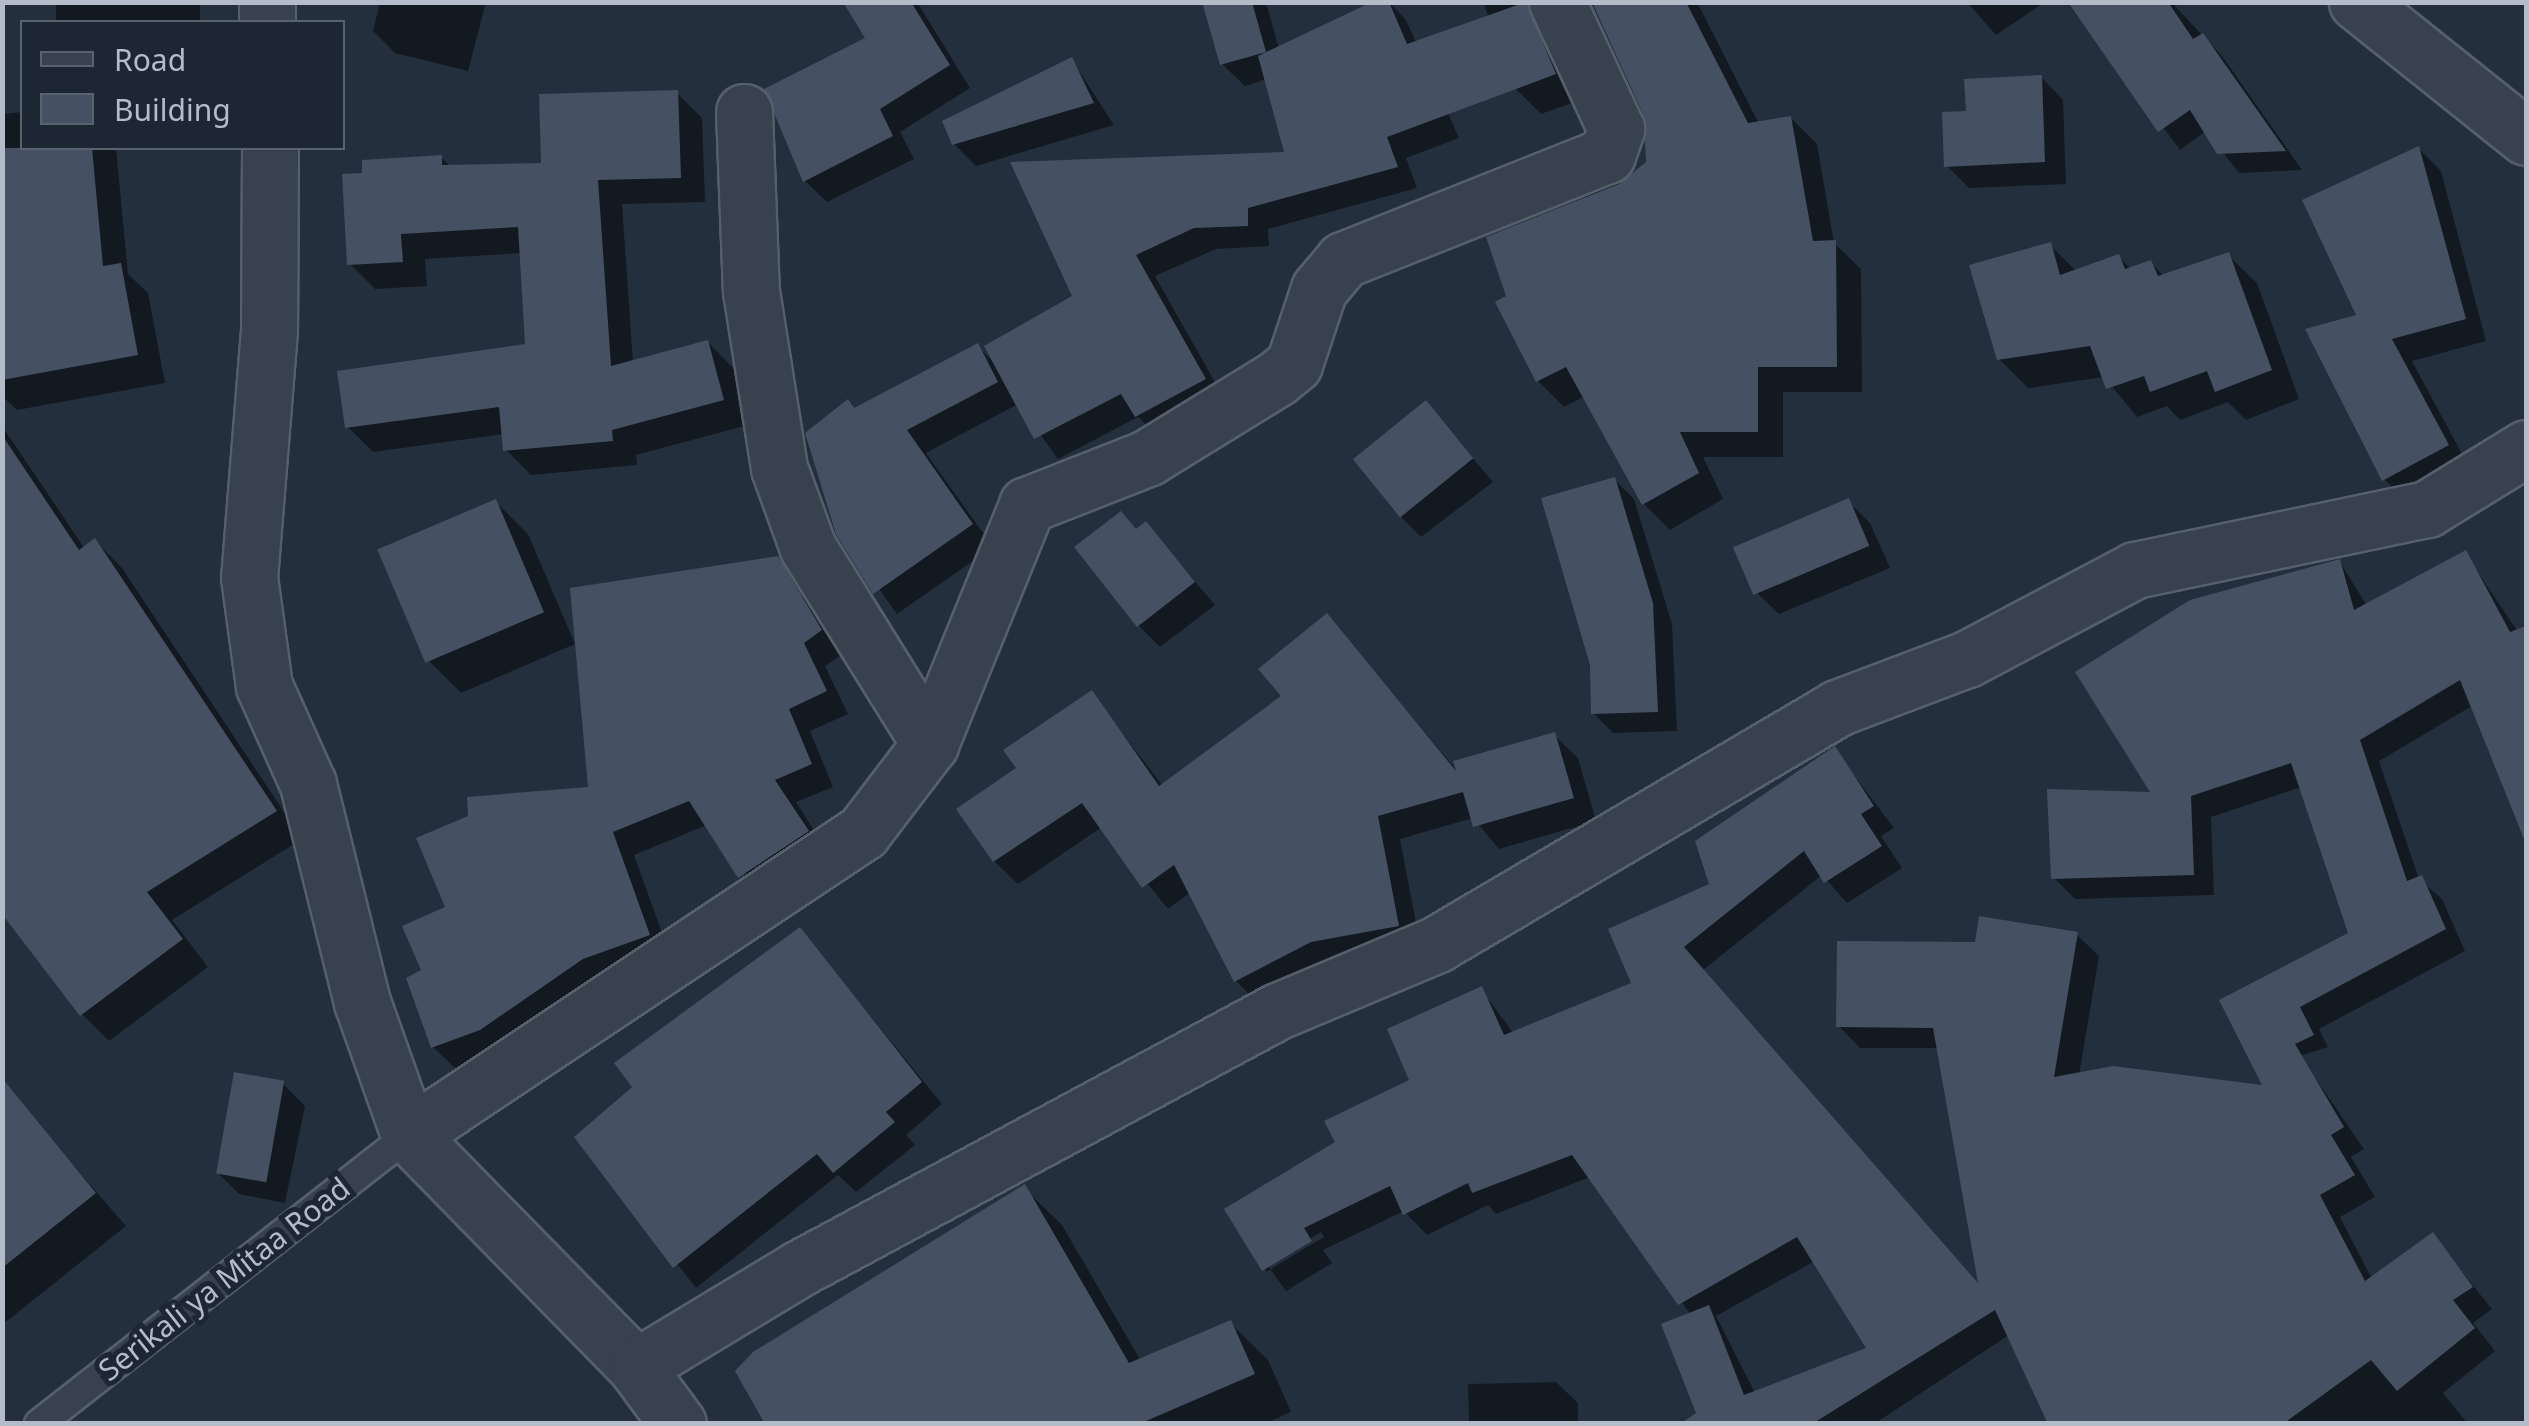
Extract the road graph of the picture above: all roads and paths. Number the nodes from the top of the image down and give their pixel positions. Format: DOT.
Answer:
graph roads {
  1 [pos="1557,2"];
  2 [pos="2357,2"];
  3 [pos="744,112"];
  4 [pos="2526,137"];
  5 [pos="270,150"];
  6 [pos="2526,448"];
  7 [pos="930,744"];
  8 [pos="409,1135"];
  9 [pos="636,1368"];
  10 [pos="39,1424"];
  11 [pos="678,1424"];
  1 -- 7 [label="street"];
  2 -- 4 [label="street"];
  3 -- 7 [label="street"];
  5 -- 8 [label="street"];
  6 -- 9 [label="street"];
  7 -- 8 [label="street"];
  8 -- 9 [label="street"];
  8 -- 10 [label="lane, Serikali ya Mitaa Road"];
  9 -- 11 [label="street"];
}
